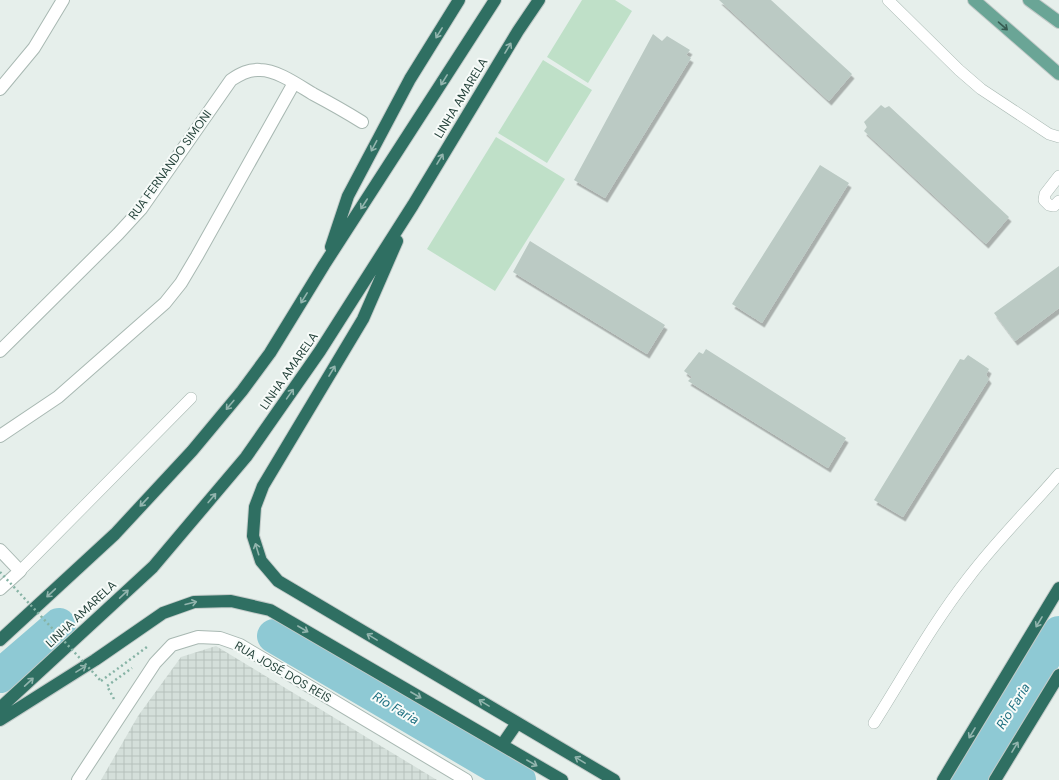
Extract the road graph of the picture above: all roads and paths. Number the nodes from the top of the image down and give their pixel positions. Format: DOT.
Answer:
graph roads {
  1 [pos="63,0"];
  2 [pos="459,0"];
  3 [pos="495,0"];
  4 [pos="539,0"];
  5 [pos="888,0"];
  6 [pos="974,0"];
  7 [pos="1029,0"];
  8 [pos="1059,22"];
  9 [pos="1059,74"];
  10 [pos="294,82"];
  11 [pos="0,90"];
  12 [pos="362,122"];
  13 [pos="1059,137"];
  14 [pos="1059,176"];
  15 [pos="1059,201"];
  16 [pos="413,205"];
  17 [pos="324,265"];
  18 [pos="2,344"];
  19 [pos="191,398"];
  20 [pos="0,436"];
  21 [pos="1059,474"];
  22 [pos="0,550"];
  23 [pos="20,571"];
  24 [pos="0,572"];
  25 [pos="1059,588"];
  26 [pos="0,589"];
  27 [pos="0,640"];
  28 [pos="152,644"];
  29 [pos="138,663"];
  30 [pos="1059,675"];
  31 [pos="107,686"];
  32 [pos="0,708"];
  33 [pos="0,720"];
  34 [pos="517,723"];
  35 [pos="874,723"];
  36 [pos="502,745"];
  37 [pos="78,780"];
  38 [pos="466,780"];
  39 [pos="562,780"];
  40 [pos="614,780"];
  41 [pos="943,780"];
  42 [pos="995,780"];
  1 -- 11 [label="street"];
  2 -- 17 [label="highway, one-way"];
  3 -- 17 [label="highway, LINHA AMARELA, one-way"];
  16 -- 4 [label="highway, LINHA AMARELA, one-way"];
  5 -- 13 [label="lane"];
  6 -- 9 [label="main road, one-way"];
  7 -- 8 [label="main road"];
  10 -- 12 [label="street, RUA FERNANDO SIMONI"];
  10 -- 18 [label="street, RUA FERNANDO SIMONI"];
  10 -- 20 [label="street"];
  14 -- 15 [label="lane"];
  32 -- 16 [label="highway, LINHA AMARELA, one-way"];
  34 -- 16 [label="highway, one-way"];
  17 -- 27 [label="highway, LINHA AMARELA, one-way"];
  19 -- 23 [label="lane"];
  21 -- 35 [label="lane"];
  22 -- 23 [label="street"];
  23 -- 26 [label="street"];
  24 -- 28 [label="path, bridge"];
  25 -- 41 [label="highway, one-way"];
  29 -- 31 [label="path"];
  42 -- 30 [label="highway, one-way"];
  33 -- 36 [label="highway, one-way"];
  34 -- 36 [label="highway"];
  40 -- 34 [label="highway, one-way"];
  36 -- 39 [label="highway, one-way"];
  37 -- 38 [label="street, RUA JOSÉ DOS REIS"];
}
